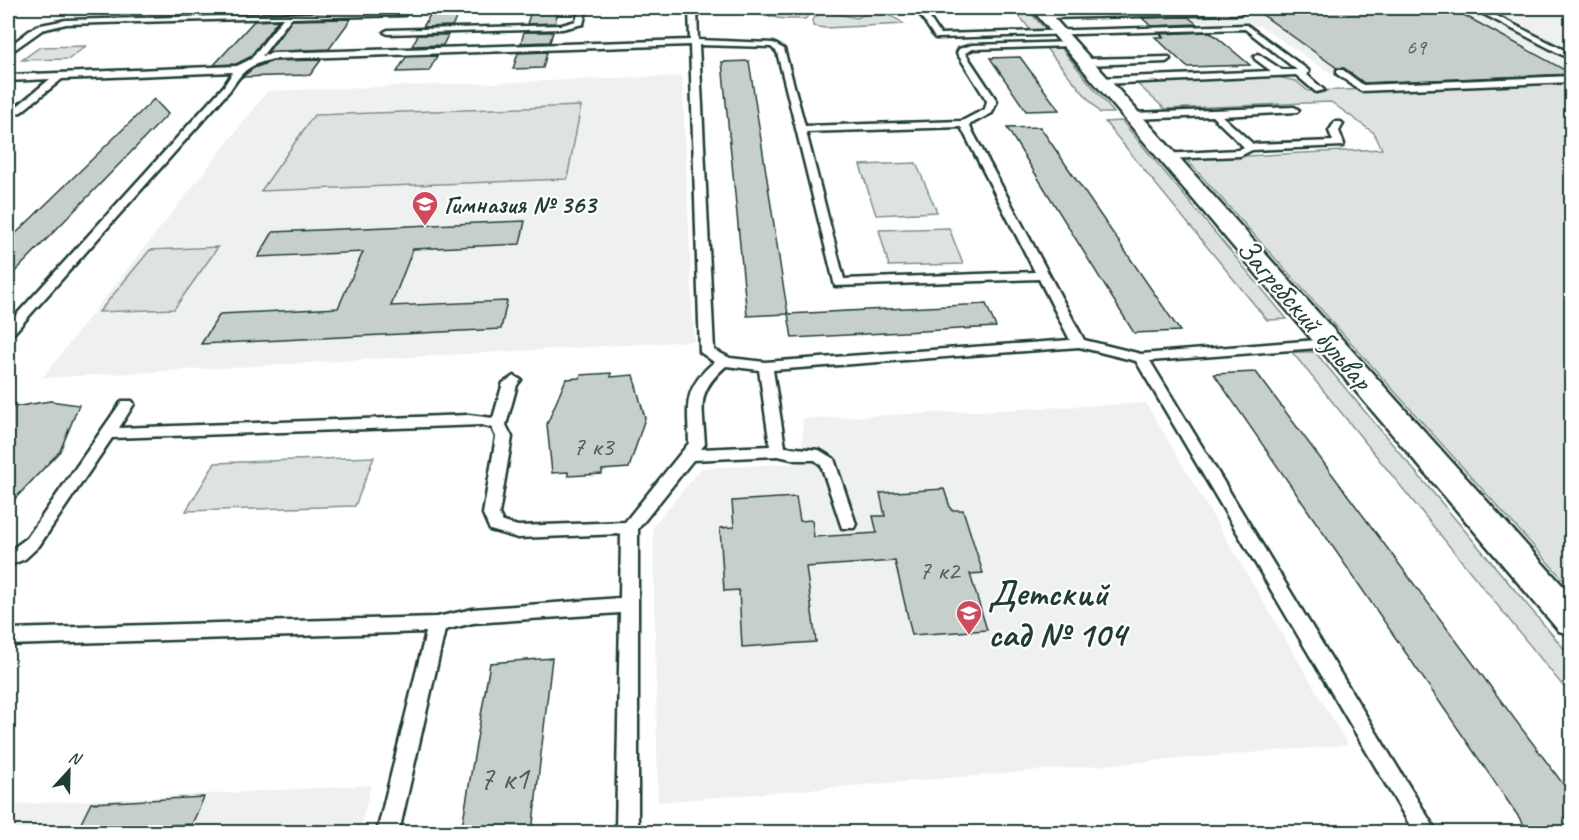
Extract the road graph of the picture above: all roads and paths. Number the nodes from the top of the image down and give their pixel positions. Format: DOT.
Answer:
graph roads {
  1 [pos="583,8"];
  2 [pos="693,8"];
  3 [pos="920,8"];
  4 [pos="1234,8"];
  5 [pos="1476,8"];
  6 [pos="404,10"];
  7 [pos="1042,12"];
  8 [pos="290,15"];
  9 [pos="493,17"];
  10 [pos="487,29"];
  11 [pos="1065,38"];
  12 [pos="695,42"];
  13 [pos="8,50"];
  14 [pos="1258,57"];
  15 [pos="1572,58"];
  16 [pos="1166,59"];
  17 [pos="254,61"];
  18 [pos="1086,62"];
  19 [pos="239,69"];
  20 [pos="1340,72"];
  21 [pos="1299,73"];
  22 [pos="1281,74"];
  23 [pos="59,77"];
  24 [pos="8,78"];
  25 [pos="1572,79"];
  26 [pos="1102,81"];
  27 [pos="1319,90"];
  28 [pos="1294,110"];
  29 [pos="8,112"];
  30 [pos="1213,112"];
  31 [pos="1133,116"];
  32 [pos="964,124"];
  33 [pos="1338,124"];
  34 [pos="802,129"];
  35 [pos="1250,147"];
  36 [pos="1167,156"];
  37 [pos="1043,275"];
  38 [pos="8,331"];
  39 [pos="1079,343"];
  40 [pos="1330,343"];
  41 [pos="1141,358"];
  42 [pos="724,360"];
  43 [pos="765,366"];
  44 [pos="514,380"];
  45 [pos="127,404"];
  46 [pos="498,425"];
  47 [pos="108,433"];
  48 [pos="778,451"];
  49 [pos="688,455"];
  50 [pos="848,524"];
  51 [pos="630,528"];
  52 [pos="8,559"];
  53 [pos="628,605"];
  54 [pos="1572,621"];
  55 [pos="437,624"];
  56 [pos="8,638"];
  57 [pos="388,832"];
  58 [pos="627,832"];
  59 [pos="1426,832"];
  1 -- 10 [label="lane"];
  2 -- 12 [label="lane"];
  3 -- 11 [label="lane"];
  4 -- 7 [label="lane"];
  5 -- 15 [label="lane"];
  6 -- 8 [label="lane"];
  6 -- 10 [label="lane"];
  7 -- 11 [label="street, Загребский бульвар"];
  8 -- 13 [label="lane"];
  8 -- 17 [label="lane"];
  9 -- 10 [label="lane"];
  11 -- 18 [label="street, Загребский бульвар"];
  11 -- 21 [label="lane"];
  11 -- 32 [label="lane"];
  12 -- 17 [label="lane"];
  12 -- 34 [label="lane"];
  12 -- 42 [label="lane"];
  14 -- 22 [label="lane"];
  16 -- 18 [label="lane"];
  17 -- 19 [label="lane"];
  18 -- 26 [label="street, Загребский бульвар"];
  19 -- 23 [label="lane"];
  19 -- 38 [label="lane"];
  20 -- 25 [label="lane"];
  21 -- 22 [label="lane"];
  21 -- 27 [label="lane"];
  22 -- 26 [label="lane"];
  23 -- 24 [label="lane"];
  23 -- 29 [label="lane"];
  26 -- 31 [label="street, Загребский бульвар"];
  28 -- 30 [label="lane"];
  30 -- 31 [label="lane"];
  30 -- 35 [label="lane"];
  31 -- 36 [label="street, Загребский бульвар"];
  32 -- 34 [label="lane"];
  32 -- 37 [label="lane"];
  33 -- 35 [label="lane"];
  34 -- 37 [label="lane"];
  35 -- 36 [label="lane"];
  36 -- 40 [label="street, Загребский бульвар"];
  37 -- 39 [label="lane"];
  39 -- 41 [label="lane"];
  39 -- 43 [label="lane"];
  40 -- 41 [label="lane"];
  40 -- 54 [label="street, Загребский бульвар"];
  41 -- 59 [label="lane"];
  42 -- 43 [label="lane"];
  42 -- 49 [label="lane"];
  43 -- 48 [label="lane"];
  44 -- 46 [label="lane"];
  45 -- 47 [label="lane"];
  46 -- 47 [label="lane"];
  46 -- 51 [label="lane"];
  47 -- 52 [label="lane"];
  48 -- 49 [label="lane"];
  48 -- 50 [label="lane"];
  49 -- 51 [label="lane"];
  51 -- 53 [label="lane"];
  53 -- 55 [label="lane"];
  53 -- 58 [label="lane"];
  55 -- 56 [label="lane"];
  55 -- 57 [label="lane"];
}
